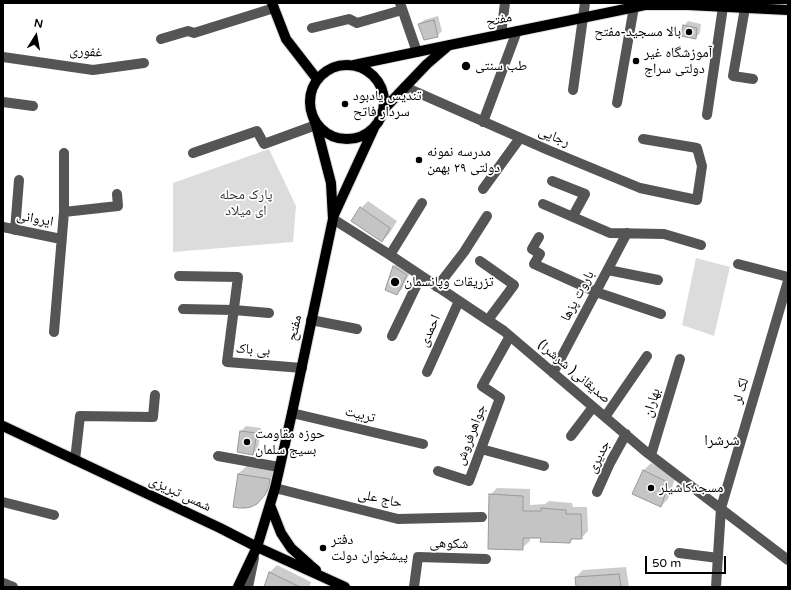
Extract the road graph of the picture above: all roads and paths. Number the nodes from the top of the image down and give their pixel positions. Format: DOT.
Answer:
graph roads {
  1 [pos="506,3"];
  2 [pos="585,3"];
  3 [pos="688,4"];
  4 [pos="273,6"];
  5 [pos="401,7"];
  6 [pos="634,7"];
  7 [pos="723,7"];
  8 [pos="745,8"];
  9 [pos="781,8"];
  10 [pos="582,18"];
  11 [pos="312,28"];
  12 [pos="517,31"];
  13 [pos="501,34"];
  14 [pos="161,40"];
  15 [pos="450,45"];
  16 [pos="417,52"];
  17 [pos="3,57"];
  18 [pos="144,63"];
  19 [pos="354,65"];
  20 [pos="317,79"];
  21 [pos="753,79"];
  22 [pos="405,87"];
  23 [pos="573,90"];
  24 [pos="3,102"];
  25 [pos="617,103"];
  26 [pos="33,106"];
  27 [pos="384,109"];
  28 [pos="312,114"];
  29 [pos="707,115"];
  30 [pos="483,122"];
  31 [pos="316,125"];
  32 [pos="375,126"];
  33 [pos="520,138"];
  34 [pos="643,139"];
  35 [pos="64,153"];
  36 [pos="193,153"];
  37 [pos="19,180"];
  38 [pos="552,181"];
  39 [pos="483,189"];
  40 [pos="117,194"];
  41 [pos="422,203"];
  42 [pos="543,204"];
  43 [pos="64,212"];
  44 [pos="487,216"];
  45 [pos="573,216"];
  46 [pos="333,219"];
  47 [pos="3,227"];
  48 [pos="15,230"];
  49 [pos="627,233"];
  50 [pos="539,237"];
  51 [pos="61,238"];
  52 [pos="701,245"];
  53 [pos="390,255"];
  54 [pos="480,261"];
  55 [pos="738,264"];
  56 [pos="608,270"];
  57 [pos="179,276"];
  58 [pos="422,276"];
  59 [pos="788,277"];
  60 [pos="658,280"];
  61 [pos="788,281"];
  62 [pos="437,287"];
  63 [pos="596,292"];
  64 [pos="459,301"];
  65 [pos="183,309"];
  66 [pos="234,310"];
  67 [pos="269,313"];
  68 [pos="661,314"];
  69 [pos="311,320"];
  70 [pos="488,320"];
  71 [pos="357,329"];
  72 [pos="54,332"];
  73 [pos="392,336"];
  74 [pos="510,336"];
  75 [pos="647,356"];
  76 [pos="680,359"];
  77 [pos="302,368"];
  78 [pos="427,372"];
  79 [pos="553,373"];
  80 [pos="155,395"];
  81 [pos="593,407"];
  82 [pos="292,413"];
  83 [pos="605,417"];
  84 [pos="3,426"];
  85 [pos="626,434"];
  86 [pos="571,436"];
  87 [pos="423,444"];
  88 [pos="481,450"];
  89 [pos="651,455"];
  90 [pos="218,456"];
  91 [pos="75,460"];
  92 [pos="544,466"];
  93 [pos="279,467"];
  94 [pos="438,471"];
  95 [pos="275,488"];
  96 [pos="597,492"];
  97 [pos="3,502"];
  98 [pos="270,505"];
  99 [pos="721,508"];
  100 [pos="54,515"];
  101 [pos="482,517"];
  102 [pos="256,547"];
  103 [pos="678,553"];
  104 [pos="718,558"];
  105 [pos="486,559"];
  106 [pos="788,560"];
  107 [pos="334,582"];
  108 [pos="3,583"];
  109 [pos="13,587"];
  110 [pos="238,587"];
  111 [pos="248,587"];
  112 [pos="345,587"];
  113 [pos="414,587"];
  114 [pos="716,587"];
  1 -- 13 [label="street"];
  2 -- 10 [label="street"];
  3 -- 6 [label="main road, مفتح"];
  3 -- 7 [label="main road, مفتح"];
  4 -- 14 [label="street"];
  4 -- 20 [label="main road"];
  5 -- 11 [label="street"];
  5 -- 16 [label="street"];
  6 -- 10 [label="main road, مفتح"];
  6 -- 25 [label="street"];
  7 -- 8 [label="main road, مفتح"];
  7 -- 29 [label="street"];
  8 -- 9 [label="main road, مفتح"];
  8 -- 21 [label="street"];
  10 -- 12 [label="main road, مفتح"];
  10 -- 23 [label="street"];
  12 -- 13 [label="main road, مفتح"];
  12 -- 30 [label="street"];
  13 -- 15 [label="main road, مفتح"];
  15 -- 16 [label="main road"];
  15 -- 22 [label="main road, مفتح"];
  16 -- 19 [label="main road"];
  17 -- 18 [label="street, غفوری"];
  19 -- 20 [label="main road"];
  19 -- 27 [label="main road"];
  20 -- 28 [label="main road"];
  22 -- 27 [label="main road, مفتح"];
  22 -- 30 [label="street, رجایی"];
  24 -- 26 [label="street"];
  27 -- 32 [label="main road"];
  28 -- 31 [label="main road, مفتح"];
  28 -- 32 [label="main road"];
  30 -- 33 [label="street, رجایی"];
  31 -- 36 [label="street"];
  31 -- 46 [label="main road, مفتح"];
  32 -- 46 [label="main road"];
  33 -- 34 [label="street, رجایی"];
  33 -- 39 [label="street"];
  35 -- 43 [label="street"];
  37 -- 48 [label="street"];
  38 -- 45 [label="street"];
  40 -- 43 [label="street"];
  41 -- 53 [label="street"];
  42 -- 45 [label="street"];
  43 -- 51 [label="street"];
  44 -- 62 [label="street"];
  45 -- 49 [label="street"];
  46 -- 53 [label="street, (شرشرا )صدیقانی"];
  46 -- 69 [label="main road, مفتح"];
  47 -- 48 [label="street, ایروانی"];
  48 -- 51 [label="street, ایروانی"];
  49 -- 52 [label="street"];
  49 -- 56 [label="street, باروت پزها"];
  50 -- 63 [label="street"];
  51 -- 72 [label="street"];
  53 -- 58 [label="street, (شرشرا )صدیقانی"];
  54 -- 70 [label="street"];
  55 -- 59 [label="street"];
  56 -- 60 [label="street"];
  56 -- 63 [label="street, باروت پزها"];
  57 -- 66 [label="street"];
  58 -- 62 [label="street, (شرشرا )صدیقانی"];
  58 -- 73 [label="street"];
  61 -- 99 [label="street, لک لر"];
  62 -- 64 [label="street, (شرشرا )صدیقانی"];
  63 -- 68 [label="street"];
  63 -- 79 [label="street, باروت پزها"];
  64 -- 70 [label="street, (شرشرا )صدیقانی"];
  64 -- 78 [label="street, احمدی"];
  65 -- 66 [label="street"];
  66 -- 67 [label="street"];
  66 -- 77 [label="street, بی باک"];
  69 -- 71 [label="street"];
  69 -- 77 [label="main road, مفتح"];
  70 -- 74 [label="street, (شرشرا )صدیقانی"];
  74 -- 79 [label="street, (شرشرا )صدیقانی"];
  74 -- 88 [label="street, جواهرفروش"];
  75 -- 83 [label="street"];
  76 -- 89 [label="street, بهاران"];
  77 -- 82 [label="main road, مفتح"];
  79 -- 81 [label="street, (شرشرا )صدیقانی"];
  80 -- 91 [label="street"];
  81 -- 83 [label="street, (شرشرا )صدیقانی"];
  81 -- 86 [label="street"];
  82 -- 87 [label="street, تربیت"];
  82 -- 93 [label="main road, مفتح"];
  83 -- 85 [label="street, (شرشرا )صدیقانی"];
  84 -- 91 [label="main road, شمس تبریزی"];
  85 -- 89 [label="street, (شرشرا )صدیقانی"];
  85 -- 96 [label="street, جدیری"];
  88 -- 92 [label="street"];
  88 -- 94 [label="street, جواهرفروش"];
  89 -- 99 [label="street, (شرشرا )صدیقانی"];
  90 -- 93 [label="street"];
  91 -- 102 [label="main road, شمس تبریزی"];
  93 -- 95 [label="main road, مفتح"];
  95 -- 98 [label="main road, مفتح"];
  95 -- 101 [label="street, حاج علی"];
  97 -- 100 [label="street"];
  98 -- 102 [label="main road, مفتح"];
  98 -- 107 [label="main road"];
  99 -- 104 [label="street, لک لر"];
  99 -- 106 [label="street, (شرشرا )صدیقانی"];
  102 -- 107 [label="main road, شمس تبریزی"];
  102 -- 110 [label="main road, مفتح"];
  102 -- 111 [label="street"];
  103 -- 104 [label="street"];
  104 -- 114 [label="street, لک لر"];
  105 -- 113 [label="street, شکوهی"];
  107 -- 112 [label="main road, شمس تبریزی"];
  108 -- 109 [label="street"];
}
